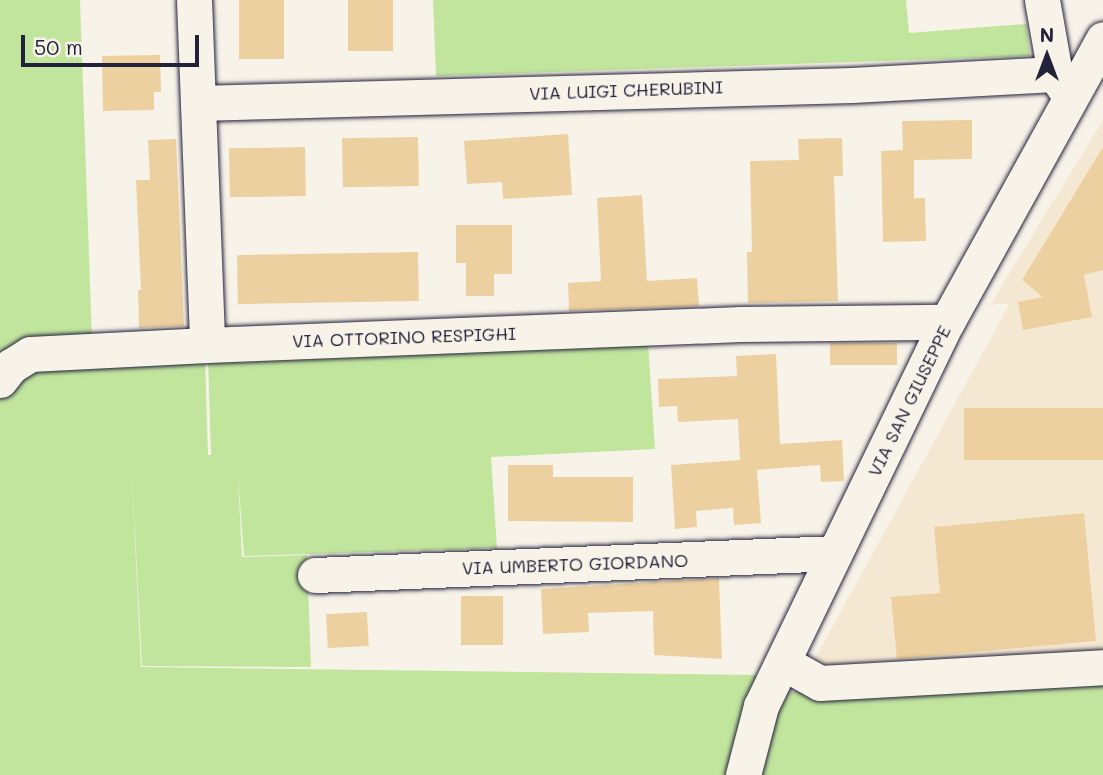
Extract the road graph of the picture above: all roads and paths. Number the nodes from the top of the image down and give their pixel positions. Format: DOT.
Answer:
graph roads {
  1 [pos="194,0"];
  2 [pos="1042,0"];
  3 [pos="1103,39"];
  4 [pos="1063,86"];
  5 [pos="198,103"];
  6 [pos="947,321"];
  7 [pos="207,345"];
  8 [pos="0,380"];
  9 [pos="835,553"];
  10 [pos="315,575"];
  11 [pos="784,663"];
  12 [pos="1103,667"];
  13 [pos="743,775"];
  1 -- 5 [label="street"];
  2 -- 4 [label="street"];
  3 -- 4 [label="street, VIA SAN GIUSEPPE"];
  4 -- 5 [label="street, VIA LUIGI CHERUBINI"];
  4 -- 6 [label="street, VIA SAN GIUSEPPE"];
  5 -- 7 [label="street"];
  6 -- 7 [label="street, VIA OTTORINO RESPIGHI"];
  6 -- 9 [label="street, VIA SAN GIUSEPPE"];
  7 -- 8 [label="street, VIA OTTORINO RESPIGHI"];
  9 -- 10 [label="street, VIA UMBERTO GIORDANO"];
  9 -- 11 [label="street, VIA SAN GIUSEPPE"];
  11 -- 12 [label="street"];
  11 -- 13 [label="street, VIA SAN GIUSEPPE"];
}
